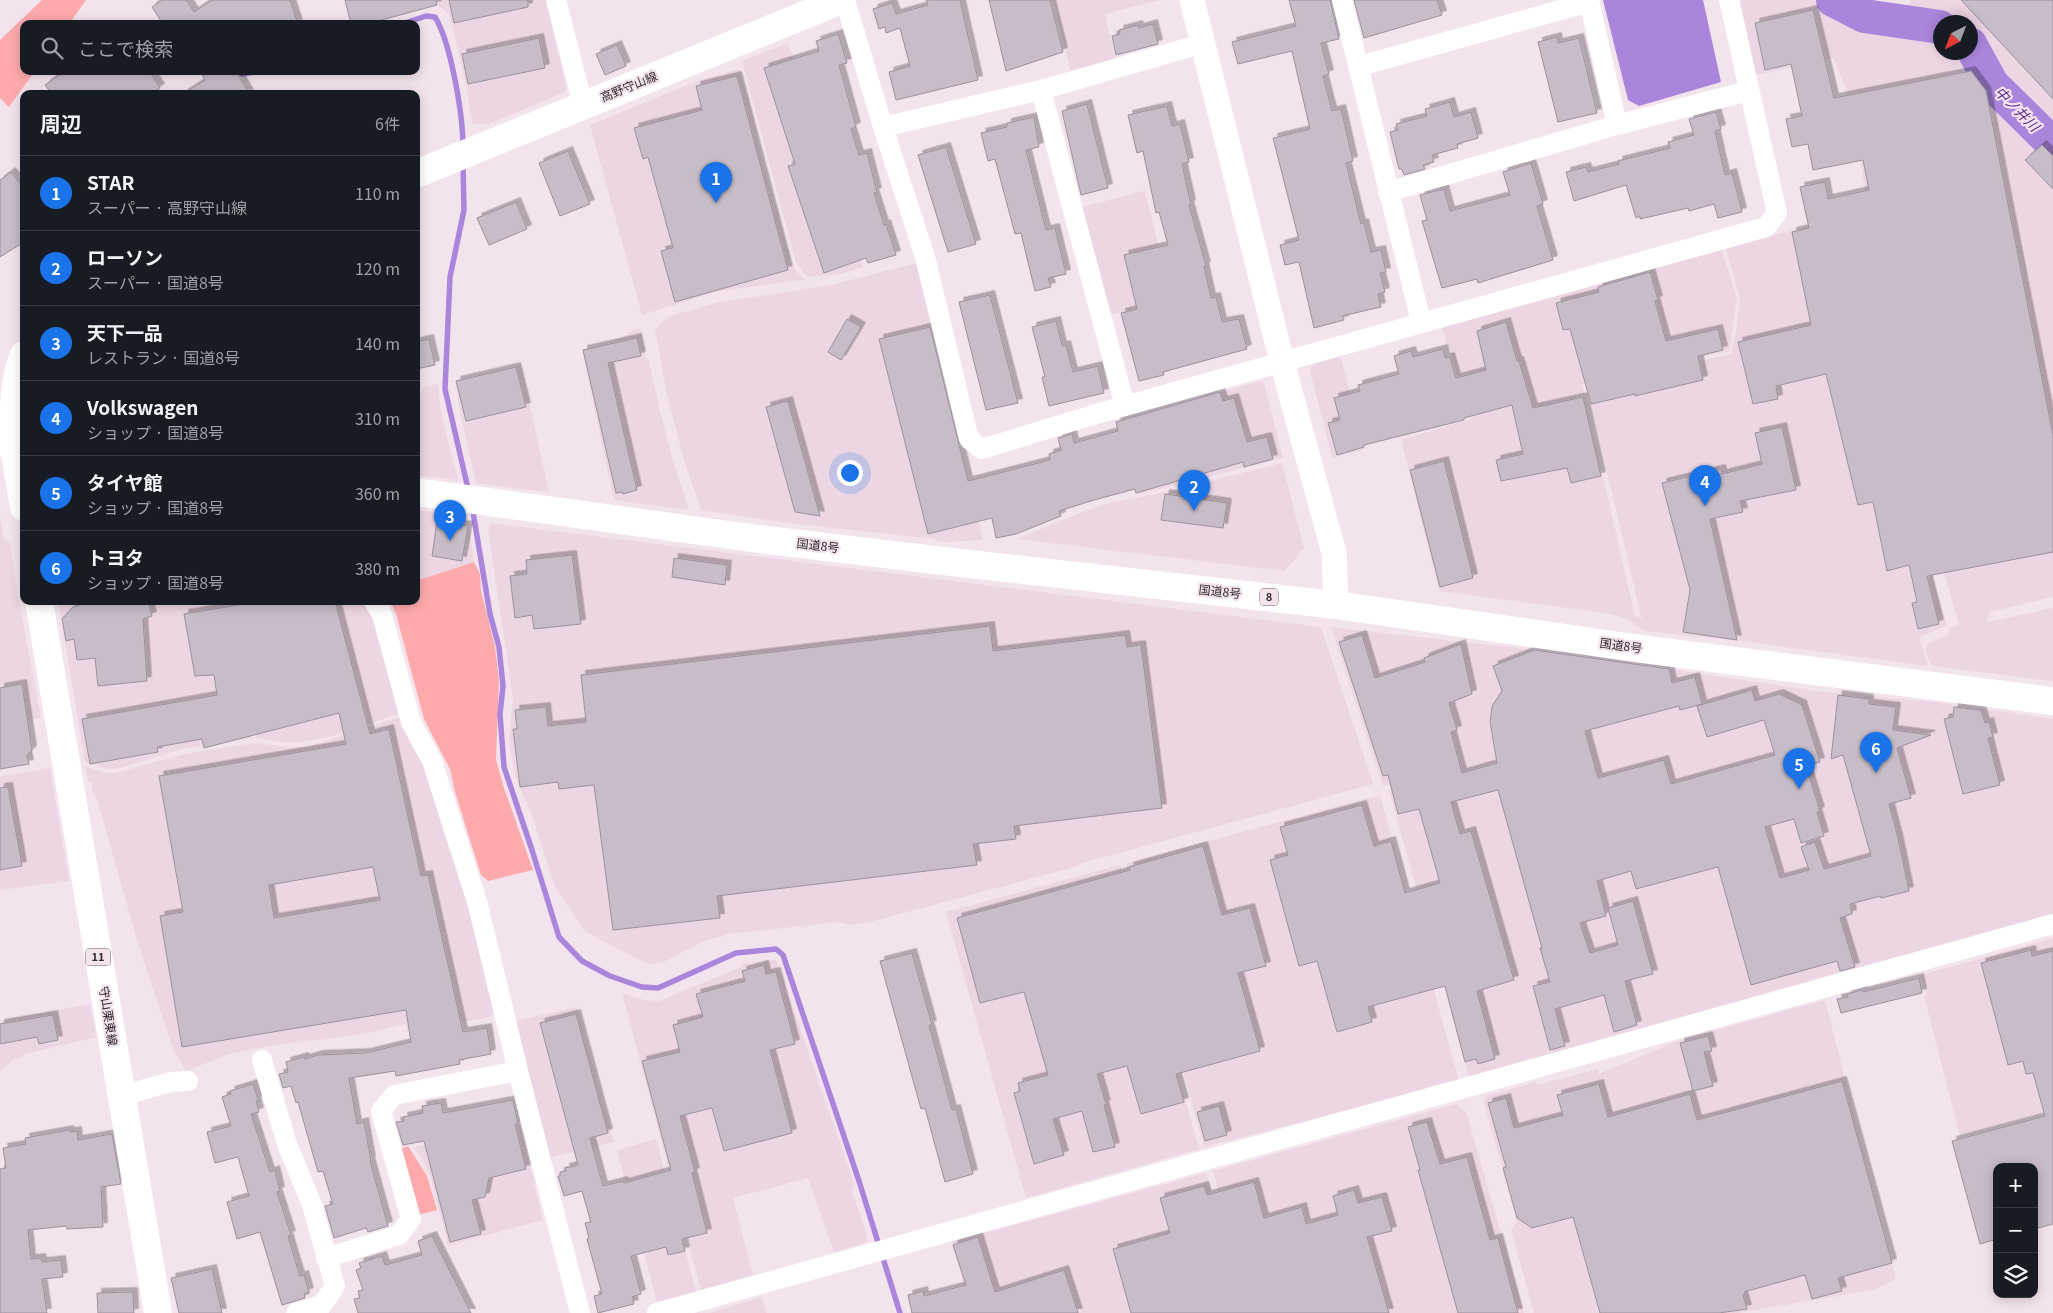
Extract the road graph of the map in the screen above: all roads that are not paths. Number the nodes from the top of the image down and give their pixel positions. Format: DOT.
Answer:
graph roads {
  1 [pos="556,0"];
  2 [pos="843,0"];
  3 [pos="1342,0"];
  4 [pos="1728,0"];
  5 [pos="1589,1"];
  6 [pos="1197,2"];
  7 [pos="1201,44"];
  8 [pos="1360,66"];
  9 [pos="1040,90"];
  10 [pos="1748,91"];
  11 [pos="583,105"];
  12 [pos="1617,124"];
  13 [pos="883,127"];
  14 [pos="420,172"];
  15 [pos="1388,192"];
  16 [pos="1421,322"];
  17 [pos="1282,362"];
  18 [pos="20,364"];
  19 [pos="1125,406"];
  20 [pos="12,443"];
  21 [pos="20,486"];
  22 [pos="420,492"];
  23 [pos="40,605"];
  24 [pos="376,605"];
  25 [pos="1336,605"];
  26 [pos="2053,701"];
  27 [pos="2053,924"];
  28 [pos="262,1060"];
  29 [pos="518,1071"];
  30 [pos="188,1081"];
  31 [pos="121,1096"];
  32 [pos="326,1258"];
  33 [pos="158,1313"];
  34 [pos="296,1313"];
  35 [pos="580,1313"];
  36 [pos="658,1313"];
  1 -- 11 [label="street"];
  2 -- 11 [label="main road, 高野守山線"];
  2 -- 13 [label="street"];
  3 -- 8 [label="street"];
  4 -- 10 [label="street"];
  5 -- 8 [label="street"];
  5 -- 12 [label="street"];
  6 -- 7 [label="street"];
  7 -- 9 [label="street"];
  7 -- 17 [label="street"];
  8 -- 15 [label="street"];
  9 -- 13 [label="street"];
  9 -- 19 [label="street"];
  10 -- 12 [label="street"];
  10 -- 16 [label="street"];
  11 -- 14 [label="main road, 高野守山線"];
  12 -- 15 [label="street"];
  13 -- 19 [label="street"];
  15 -- 16 [label="street"];
  16 -- 17 [label="street"];
  17 -- 19 [label="street"];
  17 -- 25 [label="street"];
  18 -- 20 [label="main road"];
  20 -- 21 [label="main road"];
  22 -- 25 [label="main road, 国道8号 / 8"];
  23 -- 31 [label="main road, 守山栗東線 / 11"];
  24 -- 29 [label="street"];
  25 -- 26 [label="main road, 国道8号 / 8"];
  27 -- 36 [label="street"];
  28 -- 32 [label="street"];
  29 -- 32 [label="street"];
  29 -- 35 [label="street"];
  30 -- 31 [label="street"];
  31 -- 33 [label="main road, 守山栗東線 / 11"];
  32 -- 34 [label="street"];
}
